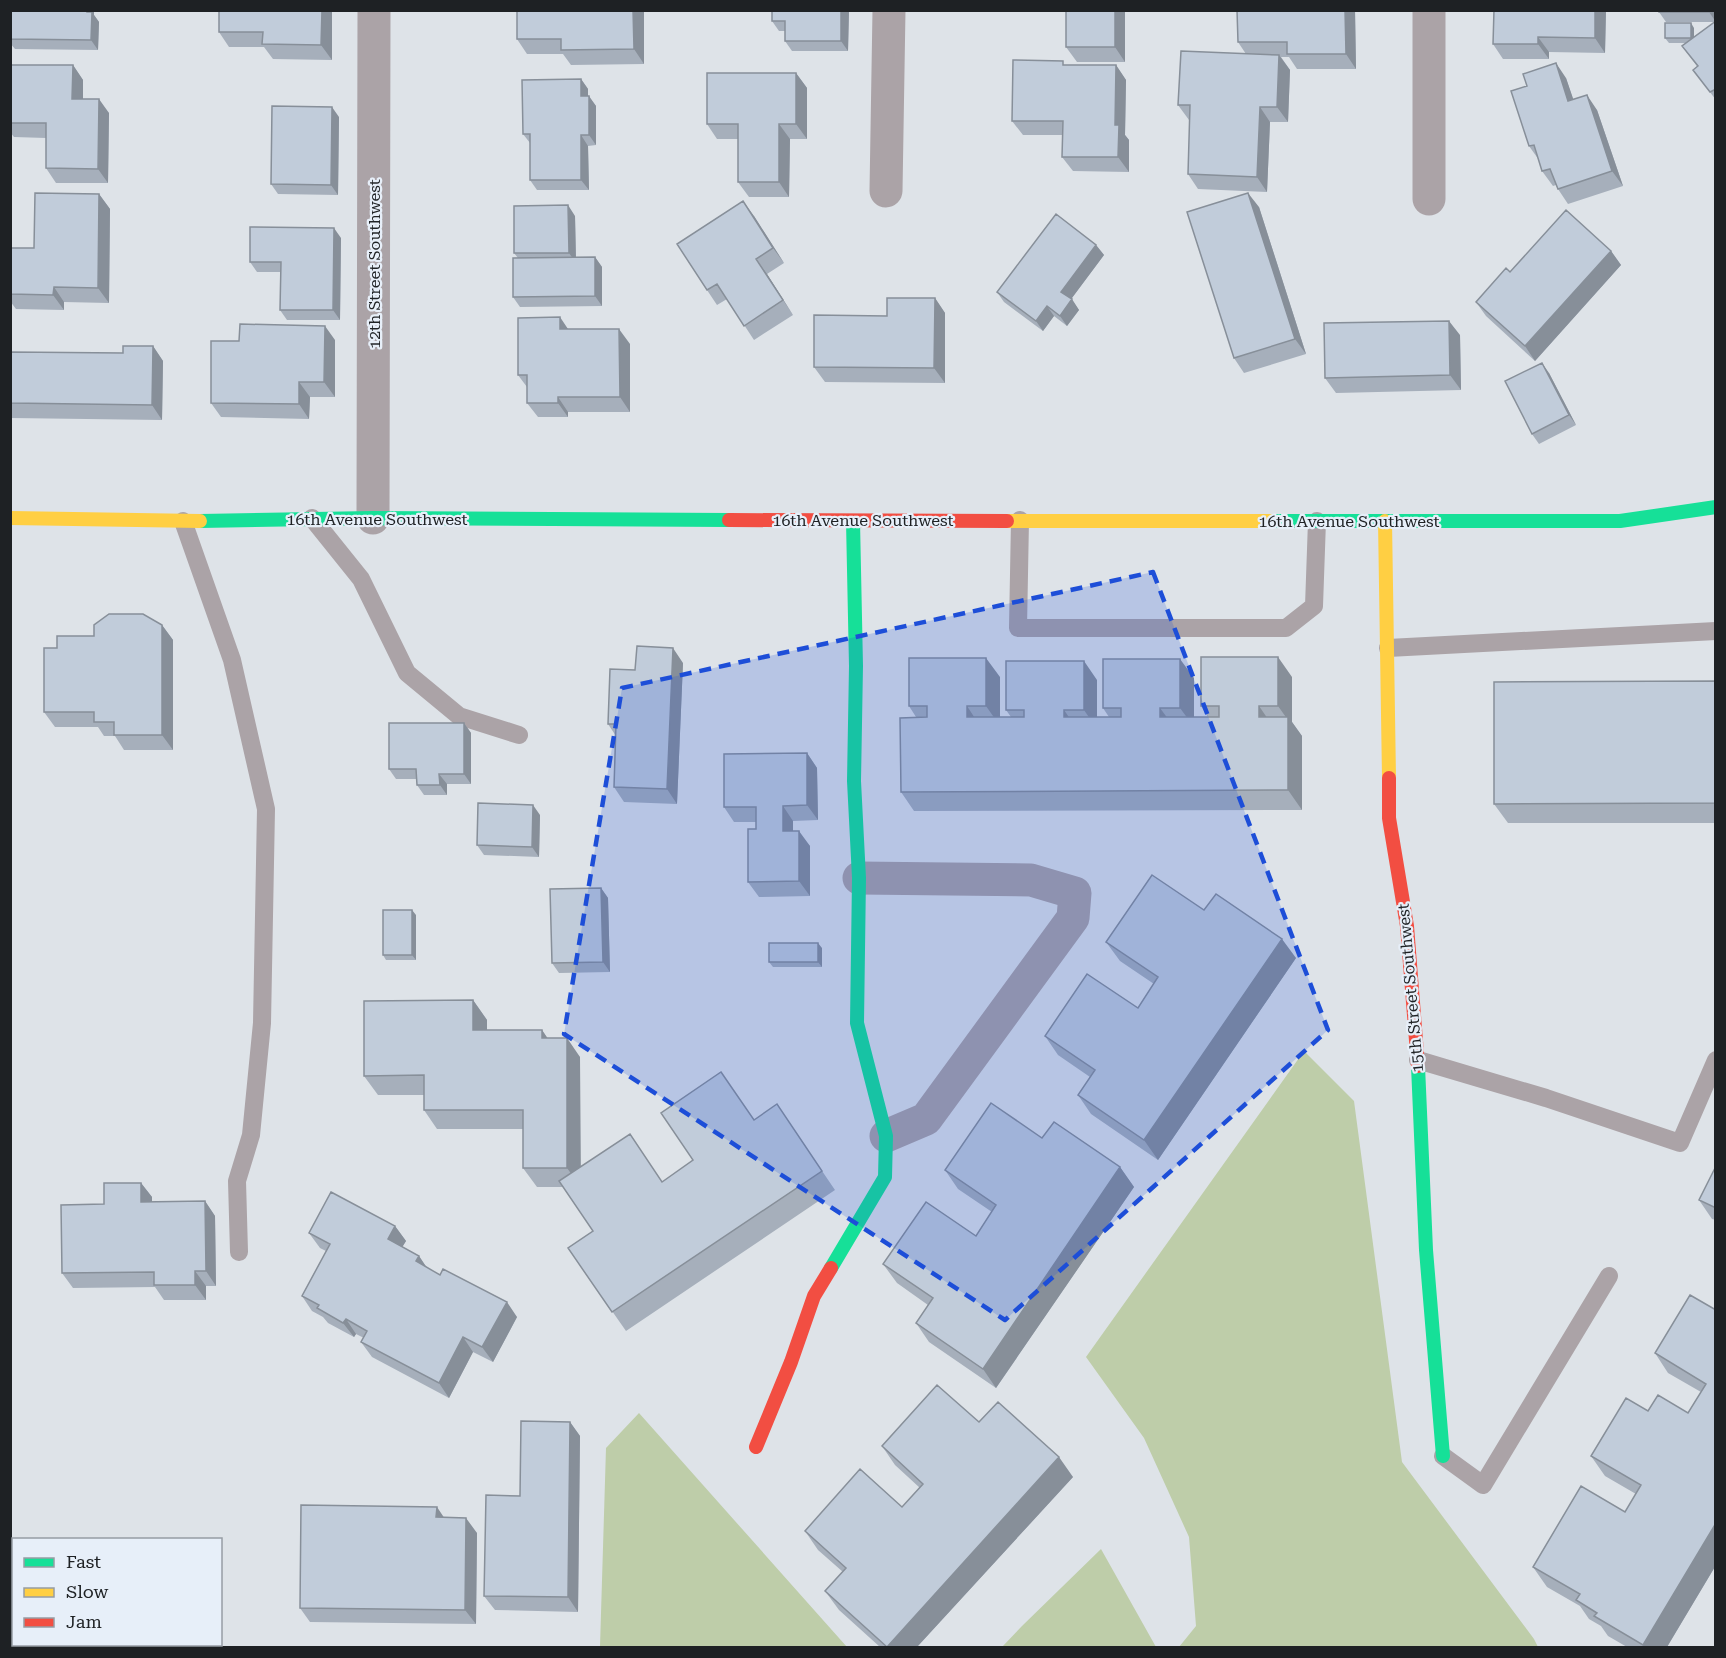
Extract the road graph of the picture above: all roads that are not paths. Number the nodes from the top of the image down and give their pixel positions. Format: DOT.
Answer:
graph roads {
  1 [pos="374,10"];
  2 [pos="889,10"];
  3 [pos="1429,10"];
  4 [pos="886,191"];
  5 [pos="1429,199"];
  6 [pos="1716,507"];
  7 [pos="10,518"];
  8 [pos="312,518"];
  9 [pos="373,518"];
  10 [pos="1020,520"];
  11 [pos="183,521"];
  12 [pos="853,521"];
  13 [pos="1317,521"];
  14 [pos="1385,521"];
  15 [pos="1716,631"];
  16 [pos="1388,648"];
  17 [pos="519,735"];
  18 [pos="859,878"];
  19 [pos="1418,1060"];
  20 [pos="1716,1060"];
  21 [pos="886,1136"];
  22 [pos="239,1252"];
  23 [pos="1609,1276"];
  24 [pos="756,1446"];
  25 [pos="1443,1456"];
  1 -- 9 [label="street, 12th Street Southwest"];
  2 -- 4 [label="street"];
  3 -- 5 [label="street"];
  6 -- 14 [label="street, 16th Avenue Southwest"];
  7 -- 11 [label="street, 16th Avenue Southwest"];
  8 -- 9 [label="street, 16th Avenue Southwest"];
  8 -- 11 [label="street, 16th Avenue Southwest"];
  8 -- 17 [label="lane"];
  9 -- 12 [label="street, 16th Avenue Southwest"];
  10 -- 12 [label="street, 16th Avenue Southwest"];
  10 -- 13 [label="street, 16th Avenue Southwest"];
  10 -- 13 [label="lane"];
  11 -- 22 [label="lane"];
  12 -- 18 [label="street"];
  13 -- 14 [label="street, 16th Avenue Southwest"];
  14 -- 16 [label="street, 15th Street Southwest"];
  15 -- 16 [label="lane"];
  16 -- 19 [label="street, 15th Street Southwest"];
  18 -- 21 [label="street"];
  18 -- 21 [label="street"];
  19 -- 20 [label="lane"];
  19 -- 25 [label="street, 15th Street Southwest"];
  21 -- 24 [label="street"];
  23 -- 25 [label="lane"];
}
